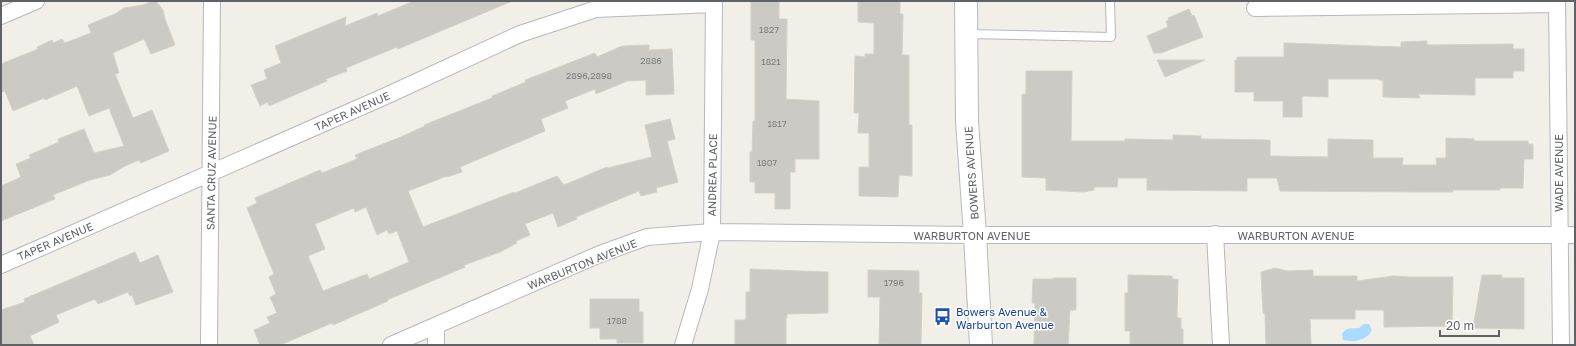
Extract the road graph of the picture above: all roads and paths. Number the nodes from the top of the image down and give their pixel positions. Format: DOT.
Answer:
graph roads {
  1 [pos="36,1"];
  2 [pos="212,1"];
  3 [pos="966,1"];
  4 [pos="1110,1"];
  5 [pos="714,2"];
  6 [pos="1556,3"];
  7 [pos="1255,8"];
  8 [pos="1,16"];
  9 [pos="966,34"];
  10 [pos="211,173"];
  11 [pos="712,232"];
  12 [pos="1215,234"];
  13 [pos="975,235"];
  14 [pos="1559,235"];
  15 [pos="1575,235"];
  16 [pos="1,265"];
  17 [pos="436,326"];
  18 [pos="209,345"];
  19 [pos="392,345"];
  20 [pos="436,345"];
  21 [pos="683,345"];
  22 [pos="980,345"];
  23 [pos="1221,345"];
  24 [pos="1561,345"];
  1 -- 8 [label="street"];
  2 -- 10 [label="street, SANTA CRUZ AVENUE"];
  3 -- 9 [label="main road, BOWERS AVENUE"];
  4 -- 9 [label="lane"];
  5 -- 10 [label="street, TAPER AVENUE"];
  5 -- 11 [label="street, ANDREA PLACE"];
  6 -- 7 [label="street"];
  6 -- 14 [label="street, WADE AVENUE"];
  9 -- 13 [label="main road, BOWERS AVENUE"];
  10 -- 16 [label="street, TAPER AVENUE"];
  10 -- 18 [label="street, SANTA CRUZ AVENUE"];
  11 -- 13 [label="street, WARBURTON AVENUE"];
  11 -- 17 [label="street, WARBURTON AVENUE"];
  11 -- 21 [label="street, ANDREA PLACE"];
  12 -- 13 [label="street, WARBURTON AVENUE"];
  12 -- 14 [label="street, WARBURTON AVENUE"];
  12 -- 23 [label="street"];
  13 -- 22 [label="main road, BOWERS AVENUE"];
  14 -- 15 [label="street, WARBURTON AVENUE"];
  14 -- 24 [label="street, WADE AVENUE"];
  17 -- 19 [label="street, WARBURTON AVENUE"];
  17 -- 20 [label="street"];
}
